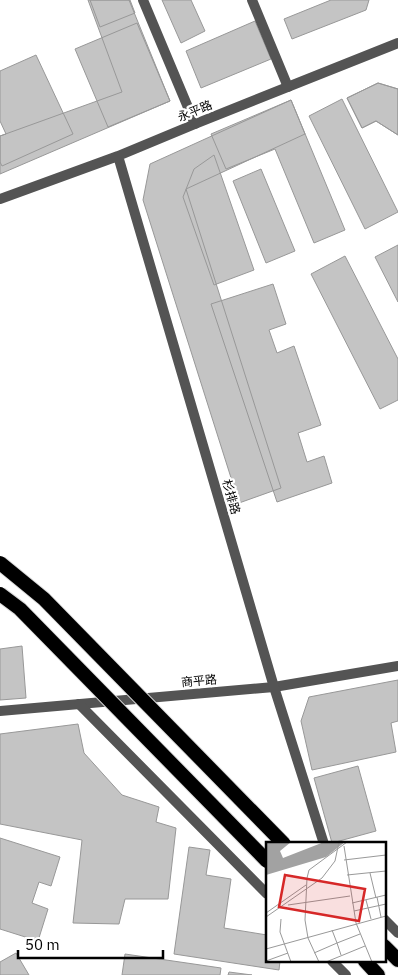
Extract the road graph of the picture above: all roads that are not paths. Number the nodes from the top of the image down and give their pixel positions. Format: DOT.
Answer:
graph roads {
  1 [pos="143,0"];
  2 [pos="252,0"];
  3 [pos="398,44"];
  4 [pos="288,87"];
  5 [pos="195,124"];
  6 [pos="118,156"];
  7 [pos="0,199"];
  8 [pos="0,563"];
  9 [pos="0,594"];
  10 [pos="398,666"];
  11 [pos="274,687"];
  12 [pos="80,704"];
  13 [pos="0,711"];
  14 [pos="282,842"];
  15 [pos="323,842"];
  16 [pos="266,860"];
  17 [pos="266,893"];
  18 [pos="386,921"];
  19 [pos="398,933"];
  20 [pos="386,948"];
  21 [pos="398,960"];
  22 [pos="333,962"];
  23 [pos="365,962"];
  24 [pos="346,975"];
  25 [pos="378,975"];
  1 -- 5 [label="street"];
  2 -- 4 [label="street"];
  3 -- 4 [label="street, 永平路"];
  4 -- 5 [label="street, 永平路"];
  5 -- 6 [label="street, 永平路"];
  6 -- 7 [label="street, 永平路"];
  6 -- 11 [label="street, 杉排路"];
  8 -- 14 [label="highway, bridge"];
  9 -- 16 [label="highway, bridge"];
  10 -- 11 [label="street, 商平路"];
  11 -- 12 [label="street, 商平路"];
  11 -- 15 [label="street, 杉排路"];
  12 -- 13 [label="street, 商平路"];
  12 -- 17 [label="street"];
  18 -- 19 [label="street"];
  20 -- 21 [label="highway"];
  22 -- 24 [label="street"];
  23 -- 25 [label="highway"];
}
